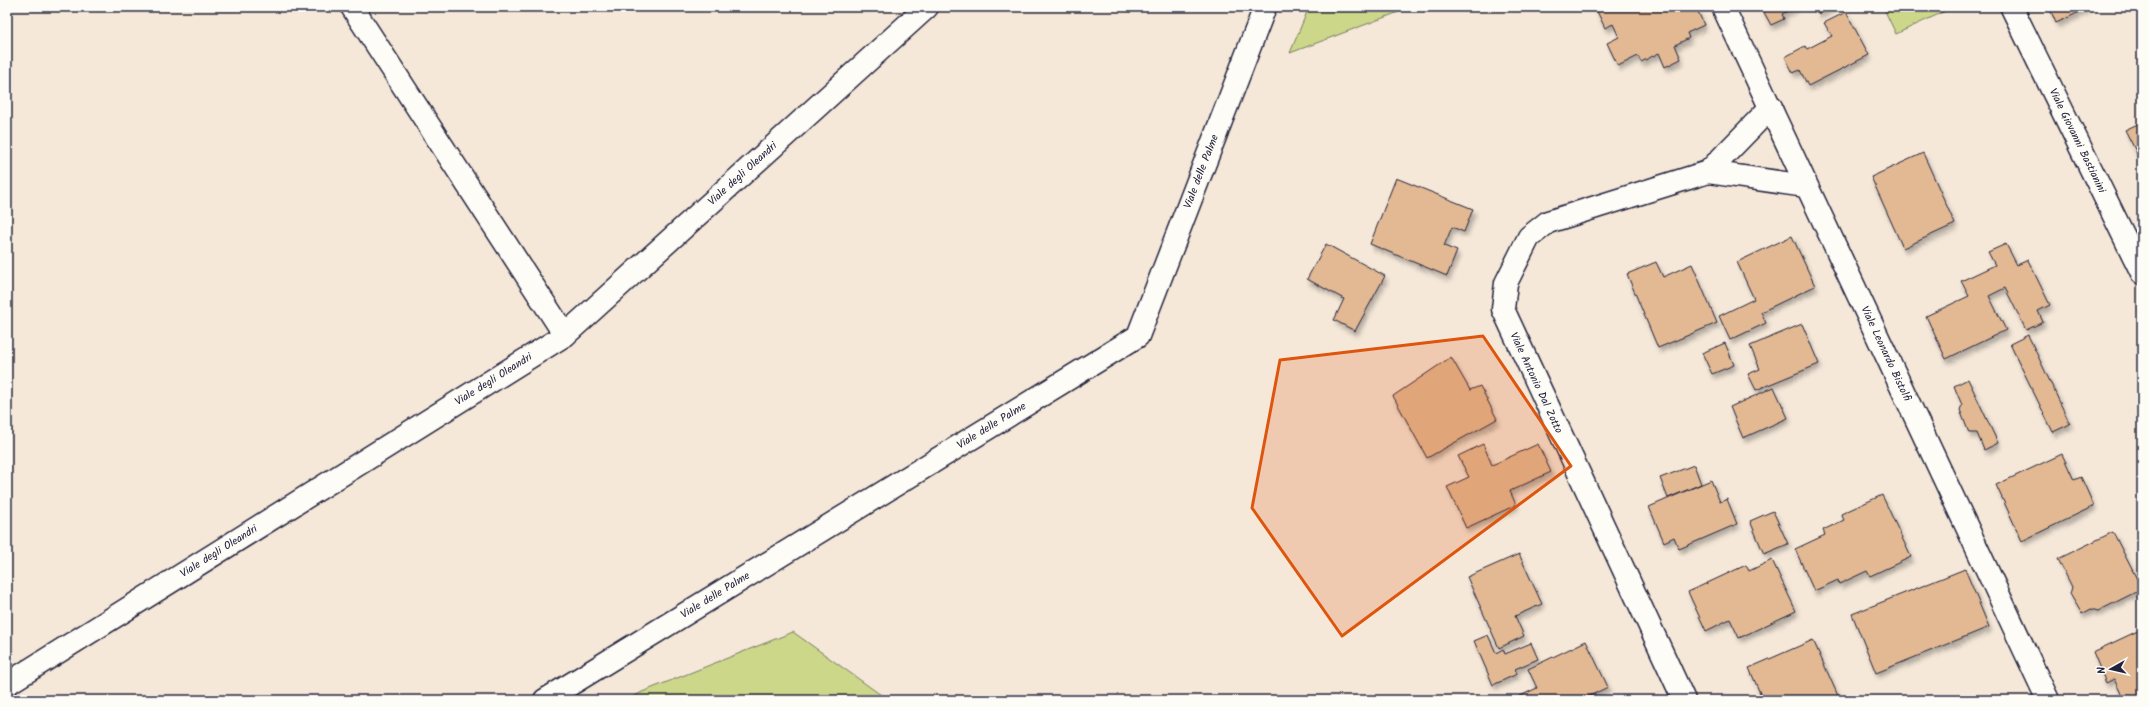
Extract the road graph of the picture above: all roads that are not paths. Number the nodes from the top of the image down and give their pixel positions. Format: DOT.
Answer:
graph roads {
  1 [pos="352,7"];
  2 [pos="928,7"];
  3 [pos="1265,7"];
  4 [pos="1723,7"];
  5 [pos="2012,8"];
  6 [pos="1771,107"];
  7 [pos="1708,172"];
  8 [pos="1806,186"];
  9 [pos="2142,273"];
  10 [pos="565,335"];
  11 [pos="7,684"];
  12 [pos="545,700"];
  13 [pos="1684,700"];
  14 [pos="2048,700"];
  1 -- 10 [label="street"];
  2 -- 10 [label="street, Viale degli Oleandri"];
  3 -- 12 [label="street, Viale delle Palme"];
  4 -- 6 [label="street, Viale Leonardo Bistolfi"];
  5 -- 9 [label="street, Viale Giovanni Bastianini"];
  6 -- 7 [label="street, Viale Antonio Dal Zotto"];
  6 -- 8 [label="street, Viale Leonardo Bistolfi"];
  7 -- 8 [label="street, Viale Antonio Dal Zotto"];
  7 -- 13 [label="street, Viale Antonio Dal Zotto"];
  8 -- 14 [label="street, Viale Leonardo Bistolfi"];
  10 -- 11 [label="street, Viale degli Oleandri"];
}
